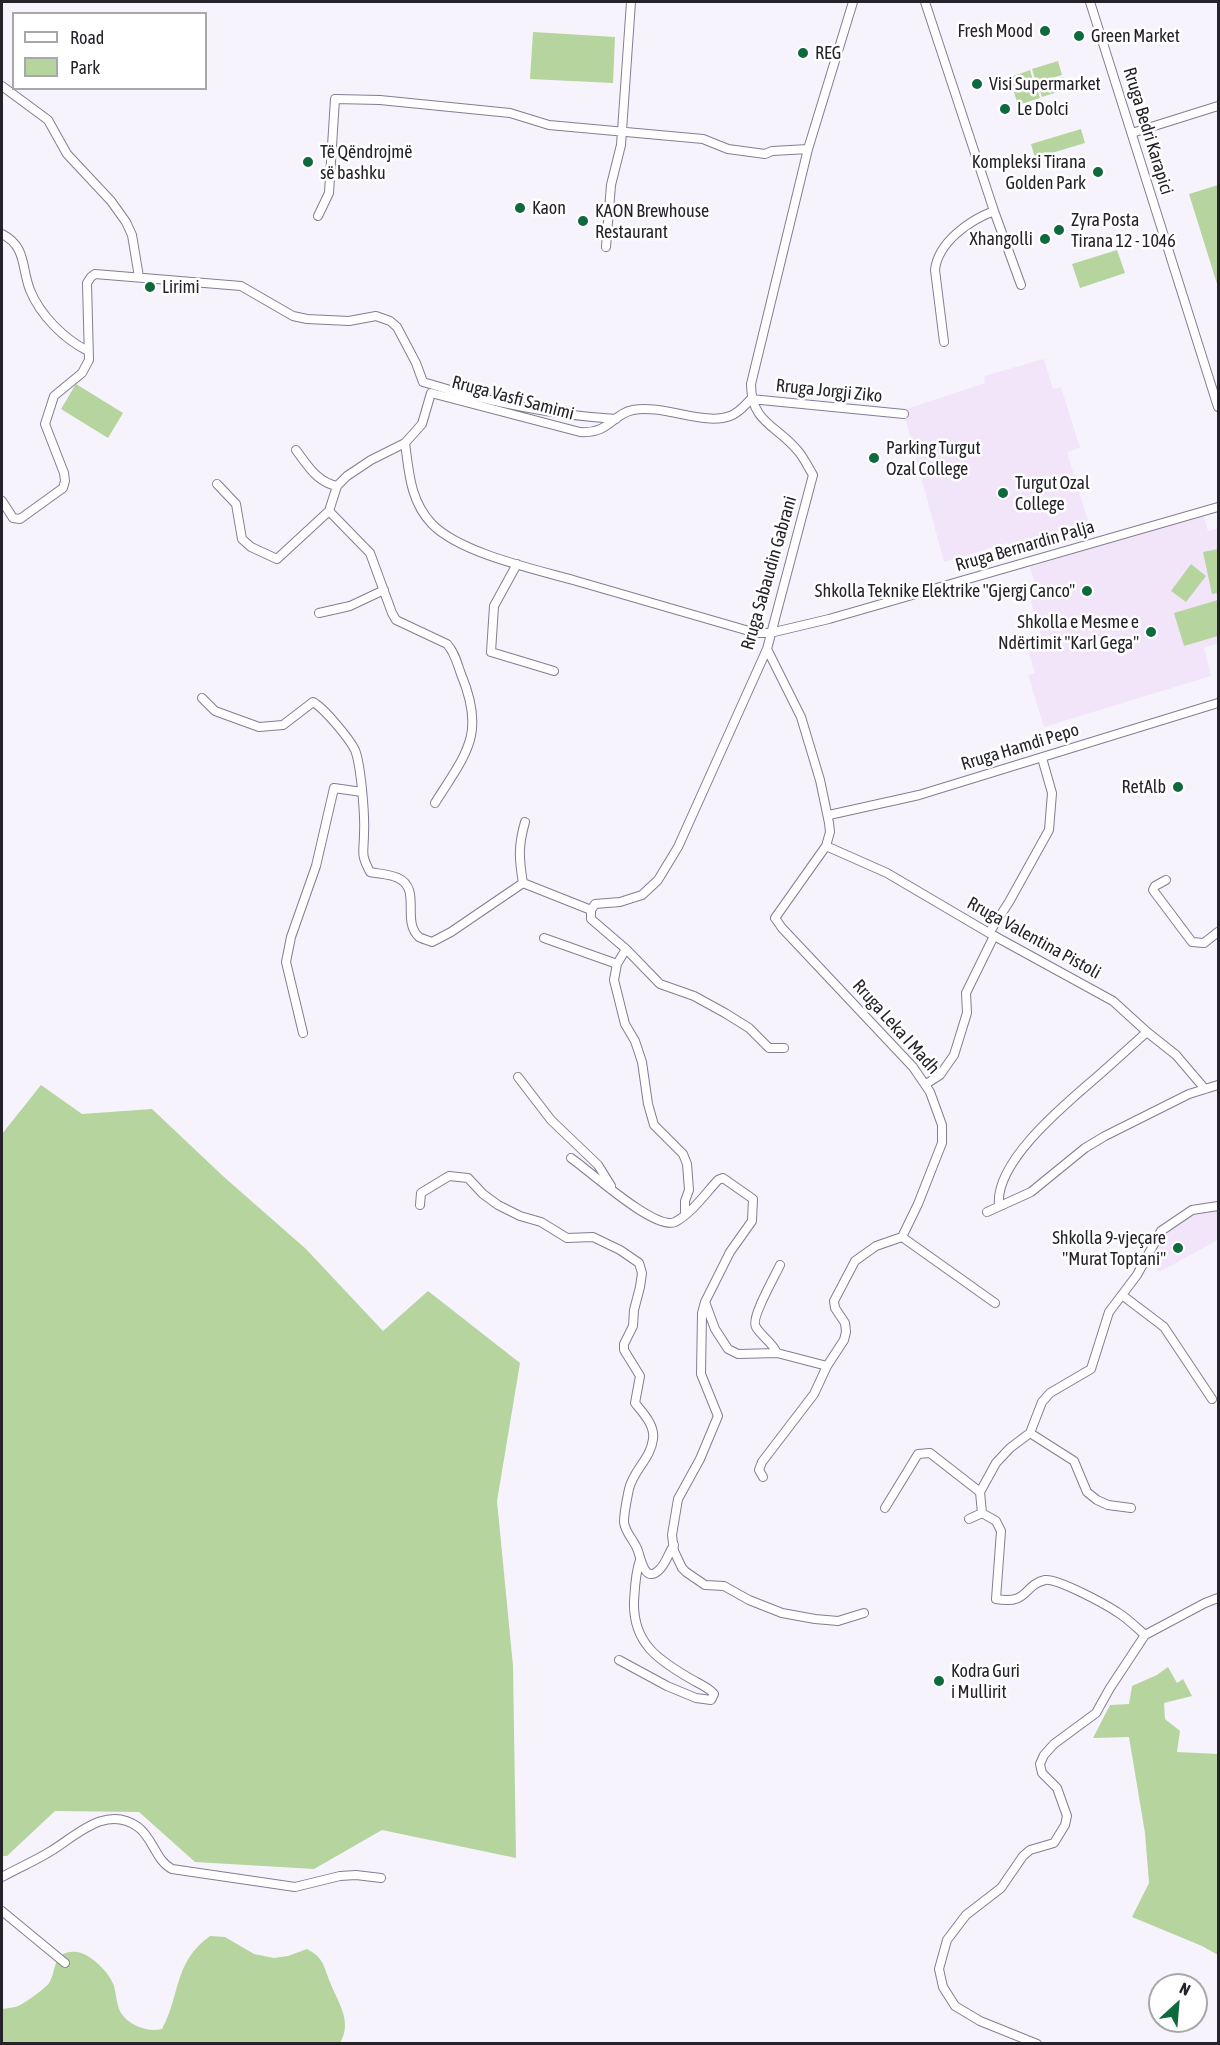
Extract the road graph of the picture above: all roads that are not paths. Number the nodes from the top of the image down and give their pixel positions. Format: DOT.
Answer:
graph roads {
  1 [pos="631,2"];
  2 [pos="853,2"];
  3 [pos="925,2"];
  4 [pos="1090,2"];
  5 [pos="2,86"];
  6 [pos="1218,106"];
  7 [pos="622,131"];
  8 [pos="1132,133"];
  9 [pos="808,149"];
  10 [pos="994,211"];
  11 [pos="318,216"];
  12 [pos="2,234"];
  13 [pos="606,247"];
  14 [pos="139,278"];
  15 [pos="1021,285"];
  16 [pos="944,342"];
  17 [pos="88,351"];
  18 [pos="751,399"];
  19 [pos="1218,407"];
  20 [pos="904,414"];
  21 [pos="616,420"];
  22 [pos="405,443"];
  23 [pos="296,450"];
  24 [pos="217,484"];
  25 [pos="337,486"];
  26 [pos="2,501"];
  27 [pos="1218,507"];
  28 [pos="329,511"];
  29 [pos="518,564"];
  30 [pos="384,590"];
  31 [pos="319,613"];
  32 [pos="770,633"];
  33 [pos="767,650"];
  34 [pos="554,670"];
  35 [pos="202,698"];
  36 [pos="1218,703"];
  37 [pos="1042,758"];
  38 [pos="362,792"];
  39 [pos="435,803"];
  40 [pos="829,815"];
  41 [pos="525,822"];
  42 [pos="826,846"];
  43 [pos="1166,880"];
  44 [pos="523,883"];
  45 [pos="591,910"];
  46 [pos="1218,932"];
  47 [pos="992,935"];
  48 [pos="544,938"];
  49 [pos="626,950"];
  50 [pos="617,964"];
  51 [pos="1147,1032"];
  52 [pos="303,1033"];
  53 [pos="784,1048"];
  54 [pos="518,1077"];
  55 [pos="926,1084"];
  56 [pos="1218,1085"];
  57 [pos="1205,1089"];
  58 [pos="571,1158"];
  59 [pos="613,1189"];
  60 [pos="420,1205"];
  61 [pos="999,1206"];
  62 [pos="1218,1206"];
  63 [pos="987,1212"];
  64 [pos="685,1215"];
  65 [pos="902,1237"];
  66 [pos="780,1265"];
  67 [pos="1122,1295"];
  68 [pos="705,1302"];
  69 [pos="995,1303"];
  70 [pos="777,1353"];
  71 [pos="827,1366"];
  72 [pos="1212,1399"];
  73 [pos="1030,1433"];
  74 [pos="763,1476"];
  75 [pos="980,1492"];
  76 [pos="885,1508"];
  77 [pos="1131,1508"];
  78 [pos="982,1513"];
  79 [pos="969,1519"];
  80 [pos="674,1545"];
  81 [pos="640,1560"];
  82 [pos="1218,1598"];
  83 [pos="864,1613"];
  84 [pos="1145,1635"];
  85 [pos="620,1660"];
  86 [pos="2,1877"];
  87 [pos="381,1878"];
  88 [pos="2,1911"];
  89 [pos="65,1964"];
  90 [pos="1037,2043"];
  1 -- 7 [label="street"];
  2 -- 9 [label="street"];
  3 -- 10 [label="street"];
  4 -- 8 [label="street, Rruga Bedri Karapici"];
  5 -- 14 [label="street"];
  6 -- 8 [label="street"];
  7 -- 9 [label="street"];
  7 -- 11 [label="street"];
  7 -- 13 [label="street"];
  8 -- 19 [label="street, Rruga Bedri Karapici"];
  9 -- 18 [label="street"];
  10 -- 15 [label="street"];
  10 -- 16 [label="street"];
  12 -- 17 [label="street"];
  14 -- 17 [label="street"];
  14 -- 21 [label="street"];
  17 -- 26 [label="street"];
  18 -- 20 [label="street, Rruga Jorgji Ziko"];
  18 -- 21 [label="street"];
  18 -- 32 [label="street, Rruga Sabaudin Gabrani"];
  21 -- 22 [label="street, Rruga Vasfi Samimi"];
  22 -- 25 [label="street, Rruga Vasfi Samimi"];
  22 -- 29 [label="street"];
  23 -- 25 [label="street"];
  24 -- 28 [label="street"];
  25 -- 28 [label="street"];
  27 -- 32 [label="street, Rruga Bernardin Palja"];
  28 -- 30 [label="street"];
  29 -- 32 [label="street"];
  29 -- 34 [label="street"];
  30 -- 31 [label="street"];
  30 -- 39 [label="street"];
  32 -- 33 [label="street, Rruga Sabaudin Gabrani"];
  33 -- 40 [label="street, Rruga Leka I Madh"];
  33 -- 45 [label="street, Rruga Sabaudin Gabrani"];
  35 -- 38 [label="street"];
  36 -- 37 [label="street, Rruga Hamdi Pepo"];
  37 -- 40 [label="street, Rruga Hamdi Pepo"];
  37 -- 47 [label="street"];
  38 -- 44 [label="street"];
  38 -- 52 [label="street"];
  40 -- 42 [label="street, Rruga Leka I Madh"];
  41 -- 44 [label="street"];
  42 -- 47 [label="street, Rruga Valentina Pistoli"];
  42 -- 55 [label="street, Rruga Leka I Madh"];
  43 -- 46 [label="street"];
  44 -- 45 [label="street"];
  45 -- 49 [label="street"];
  47 -- 51 [label="street, Rruga Valentina Pistoli"];
  47 -- 55 [label="street"];
  48 -- 50 [label="street"];
  49 -- 50 [label="street"];
  49 -- 53 [label="street"];
  50 -- 64 [label="street"];
  51 -- 57 [label="street, Rruga Valentina Pistoli"];
  51 -- 61 [label="street"];
  54 -- 59 [label="street"];
  55 -- 65 [label="street, Rruga Leka I Madh"];
  56 -- 57 [label="street"];
  57 -- 61 [label="street"];
  58 -- 59 [label="street"];
  59 -- 64 [label="street"];
  60 -- 81 [label="street"];
  61 -- 63 [label="street"];
  62 -- 67 [label="street"];
  64 -- 68 [label="street"];
  65 -- 69 [label="street"];
  65 -- 71 [label="street"];
  66 -- 70 [label="street"];
  67 -- 72 [label="street"];
  67 -- 73 [label="street"];
  68 -- 70 [label="street"];
  68 -- 80 [label="street"];
  70 -- 71 [label="street"];
  71 -- 74 [label="street"];
  73 -- 75 [label="street"];
  73 -- 77 [label="street"];
  75 -- 76 [label="street"];
  75 -- 78 [label="street"];
  78 -- 79 [label="street"];
  78 -- 84 [label="street"];
  80 -- 81 [label="street"];
  80 -- 83 [label="street"];
  81 -- 85 [label="street"];
  82 -- 84 [label="street"];
  84 -- 90 [label="street"];
  86 -- 87 [label="street"];
  88 -- 89 [label="street"];
}
